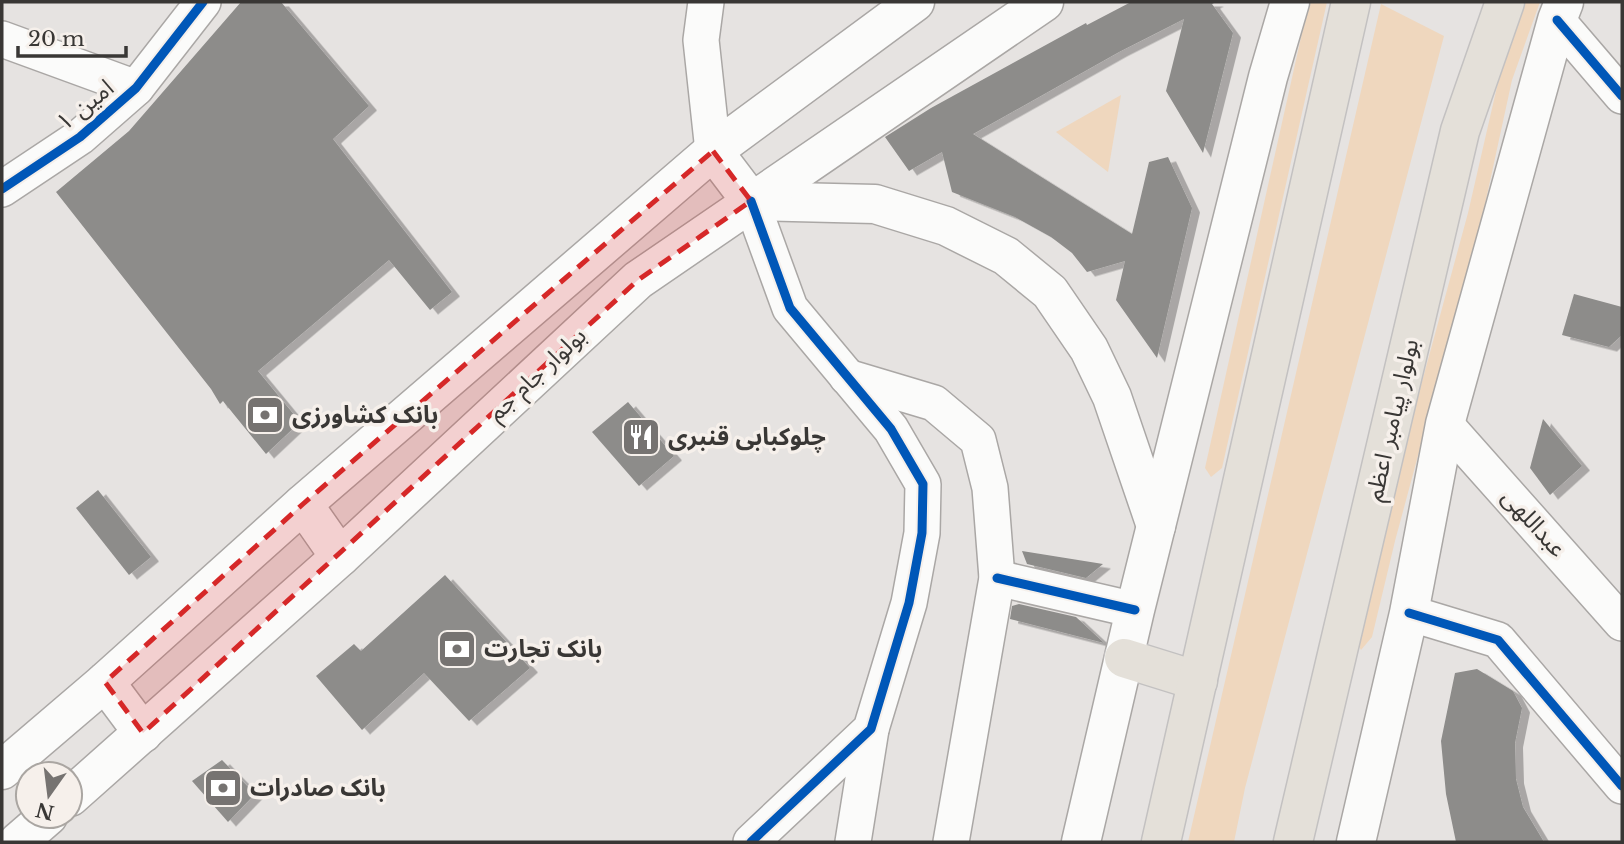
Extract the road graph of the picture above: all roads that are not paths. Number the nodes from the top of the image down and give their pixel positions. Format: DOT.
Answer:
graph roads {
  1 [pos="203,2"];
  2 [pos="706,2"];
  3 [pos="915,2"];
  4 [pos="1044,2"];
  5 [pos="1290,2"];
  6 [pos="1351,2"];
  7 [pos="1504,2"];
  8 [pos="1560,11"];
  9 [pos="2,39"];
  10 [pos="136,88"];
  11 [pos="1622,96"];
  12 [pos="713,151"];
  13 [pos="2,189"];
  14 [pos="751,201"];
  15 [pos="847,377"];
  16 [pos="1445,424"];
  17 [pos="303,504"];
  18 [pos="1156,526"];
  19 [pos="340,557"];
  20 [pos="997,578"];
  21 [pos="1135,610"];
  22 [pos="1409,614"];
  23 [pos="1622,623"];
  24 [pos="1124,658"];
  25 [pos="1198,681"];
  26 [pos="106,682"];
  27 [pos="871,729"];
  28 [pos="143,733"];
  29 [pos="2,770"];
  30 [pos="84,785"];
  31 [pos="1622,786"];
  32 [pos="32,830"];
  33 [pos="18,842"];
  34 [pos="751,842"];
  35 [pos="853,842"];
  36 [pos="951,842"];
  37 [pos="1081,842"];
  38 [pos="1161,842"];
  39 [pos="1293,842"];
  40 [pos="1356,842"];
  1 -- 10 [label="street, امین ۱"];
  2 -- 12 [label="street"];
  3 -- 12 [label="main road"];
  4 -- 14 [label="main road, بولوار جام جم"];
  5 -- 18 [label="main road"];
  6 -- 25 [label="main road"];
  7 -- 39 [label="main road, بولوار پیامبر اعظم"];
  8 -- 11 [label="street"];
  8 -- 16 [label="main road"];
  9 -- 10 [label="street"];
  10 -- 13 [label="street, امین ۱"];
  12 -- 14 [label="main road"];
  12 -- 17 [label="main road"];
  14 -- 15 [label="street"];
  14 -- 18 [label="main road"];
  14 -- 19 [label="main road, بولوار جام جم"];
  15 -- 20 [label="street"];
  15 -- 27 [label="street"];
  16 -- 22 [label="main road"];
  16 -- 23 [label="street, عبداللهی"];
  17 -- 19 [label="main road"];
  17 -- 26 [label="main road"];
  18 -- 21 [label="main road"];
  19 -- 28 [label="main road, بولوار جام جم"];
  20 -- 21 [label="street"];
  20 -- 36 [label="street"];
  21 -- 24 [label="main road"];
  22 -- 31 [label="street"];
  22 -- 40 [label="main road"];
  24 -- 25 [label="main road"];
  24 -- 37 [label="main road"];
  25 -- 38 [label="main road"];
  26 -- 28 [label="main road"];
  26 -- 29 [label="main road"];
  27 -- 34 [label="street"];
  27 -- 35 [label="street"];
  28 -- 30 [label="main road, بولوار جام جم"];
  32 -- 33 [label="main road"];
}
